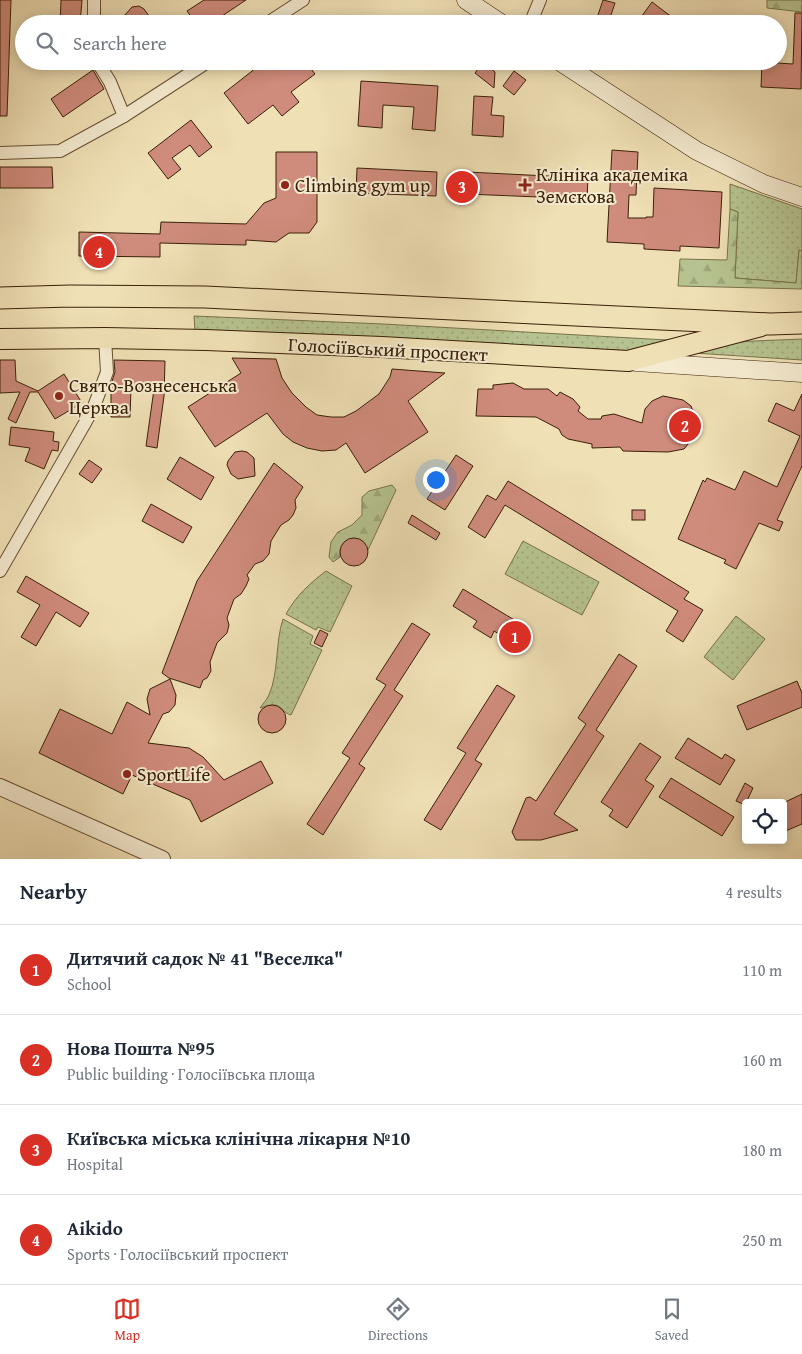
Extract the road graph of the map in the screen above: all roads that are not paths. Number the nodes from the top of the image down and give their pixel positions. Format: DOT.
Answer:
graph roads {
  1 [pos="94,0"];
  2 [pos="302,0"];
  3 [pos="466,0"];
  4 [pos="540,0"];
  5 [pos="94,15"];
  6 [pos="280,15"];
  7 [pos="488,15"];
  8 [pos="534,15"];
  9 [pos="103,70"];
  10 [pos="195,70"];
  11 [pos="573,70"];
  12 [pos="124,116"];
  13 [pos="0,153"];
  14 [pos="802,197"];
  15 [pos="0,298"];
  16 [pos="802,323"];
  17 [pos="770,324"];
  18 [pos="105,338"];
  19 [pos="0,339"];
  20 [pos="628,361"];
  21 [pos="802,373"];
  22 [pos="0,571"];
  23 [pos="0,787"];
  24 [pos="162,859"];
  1 -- 5 [label="street"];
  2 -- 6 [label="street"];
  3 -- 7 [label="main road"];
  4 -- 8 [label="street"];
  9 -- 12 [label="street"];
  10 -- 12 [label="street"];
  11 -- 14 [label="main road"];
  12 -- 13 [label="street"];
  15 -- 17 [label="highway, Голосіївський проспект"];
  16 -- 17 [label="highway, Голосіївський проспект"];
  17 -- 20 [label="main road, Голосіївський проспект"];
  18 -- 19 [label="main road, Голосіївський проспект"];
  18 -- 20 [label="main road, Голосіївський проспект"];
  18 -- 22 [label="street"];
  20 -- 21 [label="main road"];
  23 -- 24 [label="street"];
}
